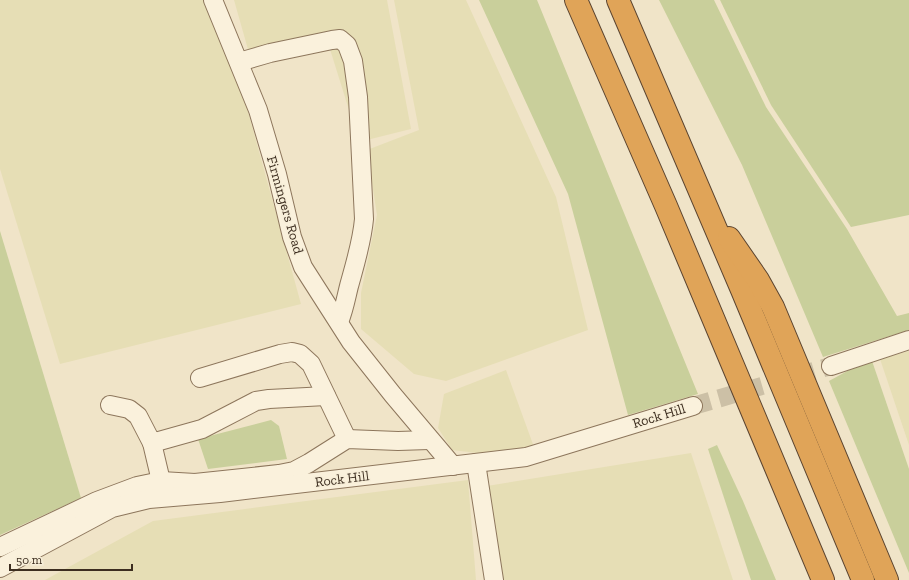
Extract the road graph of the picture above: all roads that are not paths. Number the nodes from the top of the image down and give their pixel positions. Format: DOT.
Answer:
graph roads {
  1 [pos="213,0"];
  2 [pos="576,0"];
  3 [pos="618,0"];
  4 [pos="239,62"];
  5 [pos="707,208"];
  6 [pos="339,322"];
  7 [pos="909,340"];
  8 [pos="831,366"];
  9 [pos="200,378"];
  10 [pos="326,396"];
  11 [pos="110,405"];
  12 [pos="693,406"];
  13 [pos="346,439"];
  14 [pos="429,440"];
  15 [pos="152,443"];
  16 [pos="476,463"];
  17 [pos="453,466"];
  18 [pos="161,481"];
  19 [pos="784,486"];
  20 [pos="0,547"];
  21 [pos="0,568"];
  22 [pos="494,580"];
  23 [pos="806,580"];
  24 [pos="823,580"];
  25 [pos="863,580"];
  26 [pos="887,580"];
  1 -- 4 [label="street, Firmingers Road"];
  2 -- 19 [label="highway"];
  3 -- 5 [label="highway"];
  4 -- 6 [label="street, Firmingers Road"];
  4 -- 6 [label="street"];
  5 -- 25 [label="highway"];
  5 -- 26 [label="highway"];
  6 -- 14 [label="street, Firmingers Road"];
  7 -- 8 [label="street"];
  9 -- 10 [label="street"];
  10 -- 13 [label="street"];
  10 -- 15 [label="street"];
  11 -- 15 [label="street"];
  12 -- 16 [label="street, Rock Hill"];
  13 -- 14 [label="street"];
  13 -- 18 [label="street"];
  14 -- 17 [label="street, Firmingers Road"];
  15 -- 18 [label="street"];
  16 -- 17 [label="street, Rock Hill"];
  16 -- 22 [label="street"];
  17 -- 21 [label="street, Rock Hill"];
  18 -- 20 [label="street"];
  19 -- 23 [label="highway"];
  19 -- 24 [label="highway"];
}
